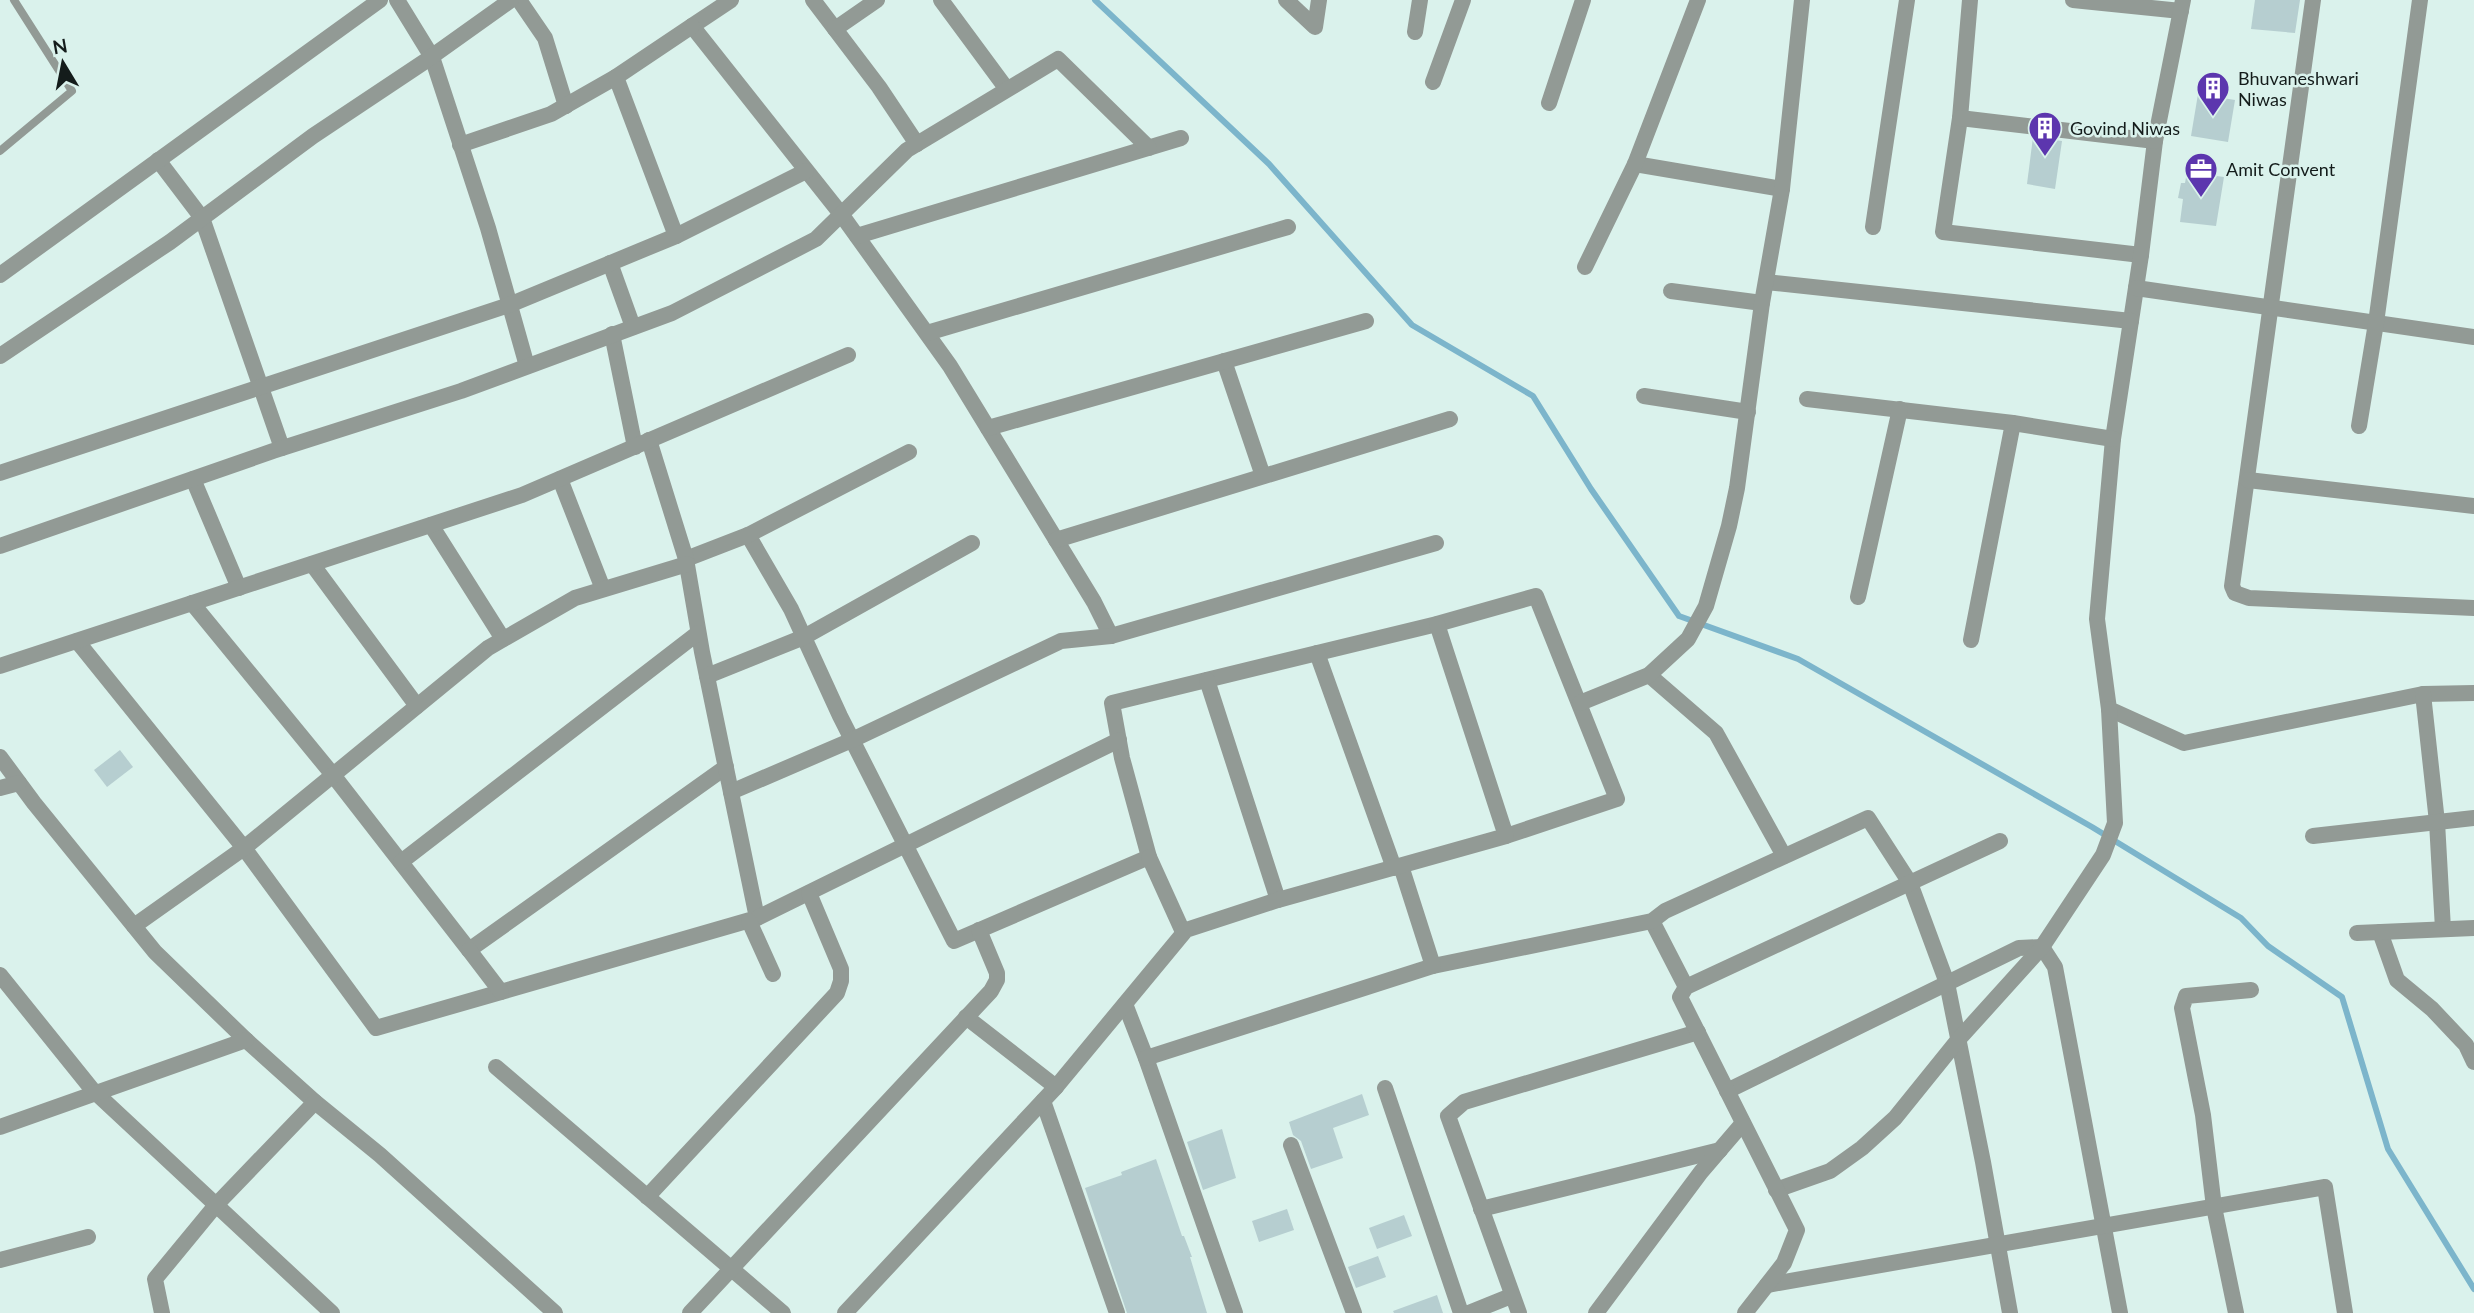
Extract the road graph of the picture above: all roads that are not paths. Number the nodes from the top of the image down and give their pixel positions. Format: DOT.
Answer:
graph roads {
  1 [pos="14,0"];
  2 [pos="380,0"];
  3 [pos="397,0"];
  4 [pos="511,0"];
  5 [pos="519,0"];
  6 [pos="731,0"];
  7 [pos="813,0"];
  8 [pos="877,0"];
  9 [pos="941,0"];
  10 [pos="1286,0"];
  11 [pos="1319,0"];
  12 [pos="1420,0"];
  13 [pos="1462,0"];
  14 [pos="1583,0"];
  15 [pos="1698,0"];
  16 [pos="1802,0"];
  17 [pos="1907,0"];
  18 [pos="1970,0"];
  19 [pos="2073,0"];
  20 [pos="2313,0"];
  21 [pos="2420,0"];
  22 [pos="2182,5"];
  23 [pos="692,26"];
  24 [pos="835,29"];
  25 [pos="1415,33"];
  26 [pos="432,57"];
  27 [pos="616,77"];
  28 [pos="1433,82"];
  29 [pos="1006,88"];
  30 [pos="1549,103"];
  31 [pos="566,106"];
  32 [pos="1960,118"];
  33 [pos="1181,138"];
  34 [pos="2154,141"];
  35 [pos="918,144"];
  36 [pos="460,145"];
  37 [pos="1149,148"];
  38 [pos="0,151"];
  39 [pos="158,160"];
  40 [pos="1635,164"];
  41 [pos="806,171"];
  42 [pos="1782,189"];
  43 [pos="841,214"];
  44 [pos="202,218"];
  45 [pos="1288,227"];
  46 [pos="1873,227"];
  47 [pos="676,236"];
  48 [pos="857,236"];
  49 [pos="2141,255"];
  50 [pos="610,263"];
  51 [pos="1585,267"];
  52 [pos="0,275"];
  53 [pos="1766,282"];
  54 [pos="2136,288"];
  55 [pos="1671,291"];
  56 [pos="1762,303"];
  57 [pos="509,305"];
  58 [pos="2272,308"];
  59 [pos="1366,321"];
  60 [pos="2131,321"];
  61 [pos="2376,323"];
  62 [pos="633,327"];
  63 [pos="926,333"];
  64 [pos="612,334"];
  65 [pos="2474,337"];
  66 [pos="848,355"];
  67 [pos="0,356"];
  68 [pos="1224,361"];
  69 [pos="527,366"];
  70 [pos="260,386"];
  71 [pos="1644,396"];
  72 [pos="1807,399"];
  73 [pos="1900,410"];
  74 [pos="1748,412"];
  75 [pos="1450,419"];
  76 [pos="2013,423"];
  77 [pos="2359,426"];
  78 [pos="988,428"];
  79 [pos="2113,439"];
  80 [pos="642,444"];
  81 [pos="282,448"];
  82 [pos="909,452"];
  83 [pos="0,473"];
  84 [pos="1263,476"];
  85 [pos="193,479"];
  86 [pos="560,479"];
  87 [pos="2248,480"];
  88 [pos="2474,506"];
  89 [pos="431,525"];
  90 [pos="748,535"];
  91 [pos="1056,540"];
  92 [pos="972,543"];
  93 [pos="1436,543"];
  94 [pos="0,546"];
  95 [pos="687,562"];
  96 [pos="312,564"];
  97 [pos="239,588"];
  98 [pos="603,589"];
  99 [pos="1858,597"];
  100 [pos="191,603"];
  101 [pos="2474,608"];
  102 [pos="1437,624"];
  103 [pos="698,633"];
  104 [pos="1111,636"];
  105 [pos="804,637"];
  106 [pos="503,639"];
  107 [pos="1971,640"];
  108 [pos="77,641"];
  109 [pos="1317,653"];
  110 [pos="0,666"];
  111 [pos="1649,675"];
  112 [pos="707,676"];
  113 [pos="1208,680"];
  114 [pos="2423,694"];
  115 [pos="2474,694"];
  116 [pos="1580,703"];
  117 [pos="417,706"];
  118 [pos="2109,709"];
  119 [pos="852,740"];
  120 [pos="1119,740"];
  121 [pos="0,757"];
  122 [pos="726,767"];
  123 [pos="334,775"];
  124 [pos="19,783"];
  125 [pos="0,788"];
  126 [pos="731,792"];
  127 [pos="2474,818"];
  128 [pos="2437,822"];
  129 [pos="1506,836"];
  130 [pos="2313,836"];
  131 [pos="2000,841"];
  132 [pos="905,846"];
  133 [pos="244,848"];
  134 [pos="1784,856"];
  135 [pos="1149,857"];
  136 [pos="401,862"];
  137 [pos="1397,867"];
  138 [pos="1910,883"];
  139 [pos="809,893"];
  140 [pos="1278,900"];
  141 [pos="753,919"];
  142 [pos="1652,921"];
  143 [pos="134,926"];
  144 [pos="2474,928"];
  145 [pos="2443,929"];
  146 [pos="979,930"];
  147 [pos="1183,932"];
  148 [pos="2380,932"];
  149 [pos="2357,933"];
  150 [pos="2042,947"];
  151 [pos="469,950"];
  152 [pos="1433,966"];
  153 [pos="773,974"];
  154 [pos="0,975"];
  155 [pos="1947,983"];
  156 [pos="1686,987"];
  157 [pos="2250,990"];
  158 [pos="501,992"];
  159 [pos="1125,1004"];
  160 [pos="966,1017"];
  161 [pos="1698,1032"];
  162 [pos="246,1040"];
  163 [pos="1958,1040"];
  164 [pos="1146,1058"];
  165 [pos="2474,1062"];
  166 [pos="496,1067"];
  167 [pos="1056,1087"];
  168 [pos="1385,1088"];
  169 [pos="1727,1091"];
  170 [pos="96,1093"];
  171 [pos="1043,1101"];
  172 [pos="315,1102"];
  173 [pos="1743,1123"];
  174 [pos="0,1127"];
  175 [pos="1291,1145"];
  176 [pos="1720,1150"];
  177 [pos="1776,1190"];
  178 [pos="647,1197"];
  179 [pos="216,1205"];
  180 [pos="2214,1207"];
  181 [pos="1481,1209"];
  182 [pos="2103,1227"];
  183 [pos="88,1237"];
  184 [pos="1998,1243"];
  185 [pos="0,1260"];
  186 [pos="733,1270"];
  187 [pos="1767,1285"];
  188 [pos="1511,1296"];
  189 [pos="162,1313"];
  190 [pos="332,1313"];
  191 [pos="555,1313"];
  192 [pos="690,1313"];
  193 [pos="783,1313"];
  194 [pos="845,1313"];
  195 [pos="1117,1313"];
  196 [pos="1235,1313"];
  197 [pos="1354,1313"];
  198 [pos="1461,1313"];
  199 [pos="1469,1313"];
  200 [pos="1519,1313"];
  201 [pos="1596,1313"];
  202 [pos="1745,1313"];
  203 [pos="2010,1313"];
  204 [pos="2120,1313"];
  205 [pos="2236,1313"];
  206 [pos="2345,1313"];
  1 -- 38 [label="lane"];
  2 -- 39 [label="street"];
  3 -- 26 [label="street"];
  4 -- 26 [label="street"];
  5 -- 31 [label="street"];
  6 -- 23 [label="street"];
  7 -- 24 [label="street"];
  8 -- 24 [label="street"];
  9 -- 29 [label="street"];
  10 -- 11 [label="street"];
  12 -- 25 [label="street"];
  13 -- 28 [label="street"];
  14 -- 30 [label="street"];
  15 -- 40 [label="street"];
  16 -- 42 [label="street"];
  17 -- 46 [label="street"];
  18 -- 32 [label="street"];
  19 -- 22 [label="street"];
  20 -- 58 [label="street"];
  21 -- 61 [label="street"];
  22 -- 34 [label="street"];
  23 -- 27 [label="street"];
  23 -- 41 [label="street"];
  24 -- 35 [label="street"];
  26 -- 36 [label="street"];
  26 -- 44 [label="street"];
  27 -- 31 [label="street"];
  27 -- 47 [label="street"];
  29 -- 35 [label="street"];
  29 -- 37 [label="street"];
  31 -- 36 [label="street"];
  32 -- 34 [label="street"];
  32 -- 49 [label="street"];
  33 -- 37 [label="street"];
  34 -- 49 [label="street"];
  35 -- 43 [label="street"];
  36 -- 57 [label="street"];
  37 -- 48 [label="street"];
  39 -- 44 [label="street"];
  39 -- 52 [label="street"];
  40 -- 42 [label="street"];
  40 -- 51 [label="street"];
  41 -- 43 [label="street"];
  41 -- 47 [label="street"];
  42 -- 53 [label="street"];
  43 -- 48 [label="street"];
  43 -- 62 [label="street"];
  44 -- 67 [label="street"];
  44 -- 70 [label="street"];
  45 -- 63 [label="street"];
  47 -- 50 [label="street"];
  48 -- 63 [label="street"];
  49 -- 54 [label="street"];
  50 -- 57 [label="street"];
  50 -- 62 [label="street"];
  53 -- 56 [label="street"];
  53 -- 60 [label="street"];
  54 -- 58 [label="street"];
  54 -- 60 [label="street"];
  55 -- 56 [label="street"];
  56 -- 74 [label="street"];
  57 -- 69 [label="street"];
  57 -- 70 [label="street"];
  58 -- 61 [label="street"];
  58 -- 87 [label="street"];
  59 -- 68 [label="street"];
  60 -- 79 [label="street"];
  61 -- 65 [label="street"];
  61 -- 77 [label="street"];
  62 -- 64 [label="street"];
  63 -- 78 [label="street"];
  64 -- 69 [label="street"];
  64 -- 80 [label="street"];
  66 -- 80 [label="street"];
  68 -- 78 [label="street"];
  68 -- 84 [label="street"];
  69 -- 81 [label="street"];
  70 -- 81 [label="street"];
  70 -- 83 [label="street"];
  71 -- 74 [label="street"];
  72 -- 73 [label="street"];
  73 -- 76 [label="street"];
  73 -- 99 [label="street"];
  74 -- 111 [label="street"];
  75 -- 84 [label="street"];
  76 -- 79 [label="street"];
  76 -- 107 [label="street"];
  78 -- 91 [label="street"];
  79 -- 118 [label="street"];
  80 -- 86 [label="street"];
  80 -- 95 [label="street"];
  81 -- 85 [label="street"];
  82 -- 90 [label="street"];
  84 -- 91 [label="street"];
  85 -- 94 [label="street"];
  85 -- 97 [label="street"];
  86 -- 89 [label="street"];
  86 -- 98 [label="street"];
  87 -- 88 [label="street"];
  87 -- 101 [label="street"];
  89 -- 96 [label="street"];
  89 -- 106 [label="street"];
  90 -- 95 [label="street"];
  90 -- 105 [label="street"];
  91 -- 104 [label="street"];
  92 -- 105 [label="street"];
  93 -- 104 [label="street"];
  95 -- 98 [label="street"];
  95 -- 103 [label="street"];
  96 -- 97 [label="street"];
  96 -- 117 [label="street"];
  97 -- 100 [label="street"];
  98 -- 106 [label="street"];
  100 -- 108 [label="street"];
  100 -- 123 [label="street"];
  102 -- 109 [label="street"];
  102 -- 116 [label="street"];
  102 -- 129 [label="street"];
  103 -- 112 [label="street"];
  103 -- 136 [label="street"];
  104 -- 119 [label="street"];
  105 -- 112 [label="street"];
  105 -- 119 [label="street"];
  106 -- 117 [label="street"];
  108 -- 110 [label="street"];
  108 -- 133 [label="street"];
  109 -- 113 [label="street"];
  109 -- 137 [label="street"];
  111 -- 116 [label="street"];
  111 -- 134 [label="street"];
  112 -- 122 [label="street"];
  113 -- 120 [label="street"];
  113 -- 140 [label="street"];
  114 -- 115 [label="street"];
  114 -- 118 [label="street"];
  114 -- 128 [label="street"];
  116 -- 129 [label="street"];
  117 -- 123 [label="street"];
  118 -- 150 [label="street"];
  119 -- 126 [label="street"];
  119 -- 132 [label="street"];
  120 -- 132 [label="street"];
  120 -- 135 [label="street"];
  121 -- 124 [label="street"];
  122 -- 126 [label="street"];
  122 -- 151 [label="street"];
  123 -- 133 [label="street"];
  123 -- 136 [label="street"];
  124 -- 125 [label="street"];
  124 -- 143 [label="street"];
  126 -- 141 [label="street"];
  127 -- 128 [label="street"];
  128 -- 130 [label="street"];
  128 -- 145 [label="street"];
  129 -- 137 [label="street"];
  131 -- 138 [label="street"];
  132 -- 139 [label="street"];
  132 -- 146 [label="street"];
  133 -- 143 [label="street"];
  133 -- 158 [label="street"];
  134 -- 138 [label="street"];
  134 -- 142 [label="street"];
  135 -- 146 [label="street"];
  135 -- 147 [label="street"];
  136 -- 151 [label="street"];
  137 -- 140 [label="street"];
  137 -- 152 [label="street"];
  138 -- 155 [label="street"];
  138 -- 156 [label="street"];
  139 -- 141 [label="street"];
  139 -- 178 [label="street"];
  140 -- 147 [label="street"];
  141 -- 153 [label="street"];
  141 -- 158 [label="street"];
  142 -- 152 [label="street"];
  142 -- 156 [label="street"];
  143 -- 162 [label="street"];
  144 -- 145 [label="street"];
  145 -- 148 [label="street"];
  146 -- 160 [label="street"];
  147 -- 159 [label="street"];
  148 -- 149 [label="street"];
  148 -- 165 [label="street"];
  150 -- 155 [label="street"];
  150 -- 163 [label="street"];
  150 -- 182 [label="street"];
  151 -- 158 [label="street"];
  152 -- 164 [label="street"];
  154 -- 170 [label="street"];
  155 -- 163 [label="street"];
  155 -- 169 [label="street"];
  156 -- 161 [label="street"];
  157 -- 180 [label="street"];
  159 -- 164 [label="street"];
  159 -- 167 [label="street"];
  160 -- 167 [label="street"];
  160 -- 186 [label="street"];
  161 -- 169 [label="street"];
  161 -- 181 [label="street"];
  162 -- 170 [label="street"];
  162 -- 172 [label="street"];
  163 -- 177 [label="street"];
  163 -- 184 [label="street"];
  164 -- 196 [label="street"];
  166 -- 178 [label="street"];
  167 -- 171 [label="street"];
  168 -- 198 [label="street"];
  169 -- 173 [label="street"];
  170 -- 174 [label="street"];
  170 -- 179 [label="street"];
  171 -- 194 [label="street"];
  171 -- 195 [label="street"];
  172 -- 179 [label="street"];
  172 -- 191 [label="street"];
  173 -- 176 [label="street"];
  173 -- 177 [label="street"];
  175 -- 197 [label="street"];
  176 -- 181 [label="street"];
  176 -- 201 [label="street"];
  177 -- 187 [label="street"];
  178 -- 186 [label="street"];
  179 -- 189 [label="street"];
  179 -- 190 [label="street"];
  180 -- 182 [label="street"];
  180 -- 205 [label="street"];
  180 -- 206 [label="street"];
  181 -- 188 [label="street"];
  182 -- 184 [label="street"];
  182 -- 204 [label="street"];
  183 -- 185 [label="street"];
  184 -- 187 [label="street"];
  184 -- 203 [label="street"];
  186 -- 192 [label="street"];
  186 -- 193 [label="street"];
  187 -- 202 [label="street"];
  188 -- 199 [label="street"];
  188 -- 200 [label="street"];
}
